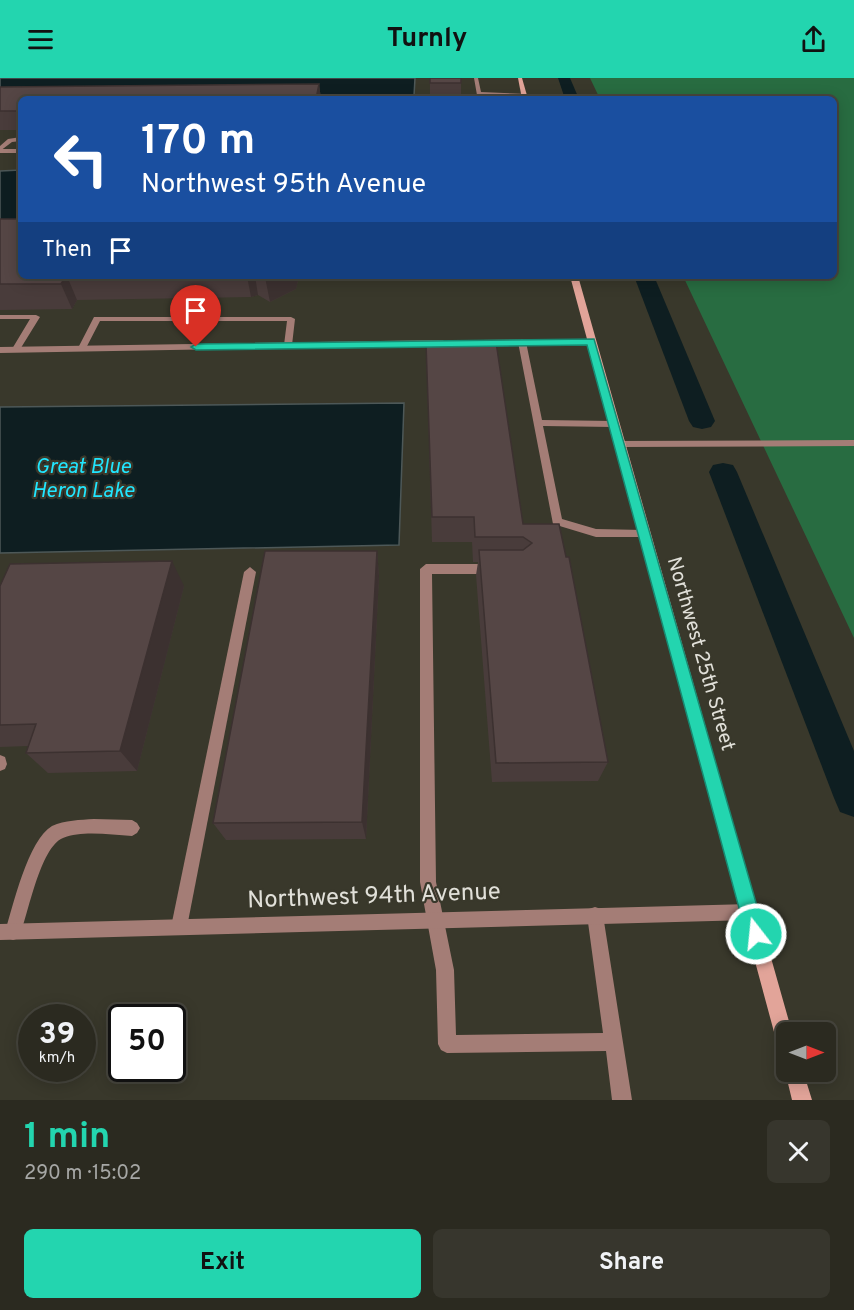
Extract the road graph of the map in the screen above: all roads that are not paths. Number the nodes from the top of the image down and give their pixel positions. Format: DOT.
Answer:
graph roads {
  1 [pos="476,78"];
  2 [pos="520,78"];
  3 [pos="524,96"];
  4 [pos="18,139"];
  5 [pos="0,140"];
  6 [pos="10,140"];
  7 [pos="0,150"];
  8 [pos="18,151"];
  9 [pos="575,279"];
  10 [pos="0,317"];
  11 [pos="522,342"];
  12 [pos="591,342"];
  13 [pos="452,343"];
  14 [pos="475,343"];
  15 [pos="288,345"];
  16 [pos="82,348"];
  17 [pos="16,349"];
  18 [pos="0,350"];
  19 [pos="537,423"];
  20 [pos="613,424"];
  21 [pos="854,443"];
  22 [pos="619,444"];
  23 [pos="643,534"];
  24 [pos="508,568"];
  25 [pos="250,572"];
  26 [pos="132,828"];
  27 [pos="750,912"];
  28 [pos="595,915"];
  29 [pos="435,919"];
  30 [pos="179,927"];
  31 [pos="7,932"];
  32 [pos="780,1022"];
  33 [pos="614,1042"];
  34 [pos="797,1082"];
  35 [pos="622,1100"];
  36 [pos="802,1100"];
  1 -- 3 [label="street"];
  2 -- 3 [label="main road"];
  4 -- 6 [label="street"];
  5 -- 6 [label="street"];
  6 -- 7 [label="street"];
  7 -- 8 [label="street"];
  9 -- 12 [label="main road, Northwest 25th Street"];
  10 -- 17 [label="street"];
  11 -- 12 [label="street"];
  11 -- 14 [label="street"];
  11 -- 19 [label="street"];
  12 -- 20 [label="main road, Northwest 25th Street"];
  13 -- 15 [label="street"];
  15 -- 16 [label="street"];
  15 -- 16 [label="street"];
  16 -- 17 [label="street"];
  17 -- 18 [label="street"];
  19 -- 20 [label="street"];
  19 -- 23 [label="street"];
  20 -- 22 [label="main road, Northwest 25th Street"];
  21 -- 22 [label="street"];
  22 -- 23 [label="main road, Northwest 25th Street"];
  23 -- 27 [label="main road, Northwest 25th Street"];
  24 -- 29 [label="street"];
  25 -- 30 [label="street"];
  26 -- 31 [label="street"];
  27 -- 28 [label="street, Northwest 94th Avenue"];
  27 -- 32 [label="main road, Northwest 25th Street"];
  28 -- 29 [label="street, Northwest 94th Avenue"];
  28 -- 33 [label="street"];
  29 -- 30 [label="street, Northwest 94th Avenue"];
  29 -- 33 [label="street"];
  30 -- 31 [label="street, Northwest 94th Avenue"];
  33 -- 35 [label="street"];
  34 -- 36 [label="main road"];
}
